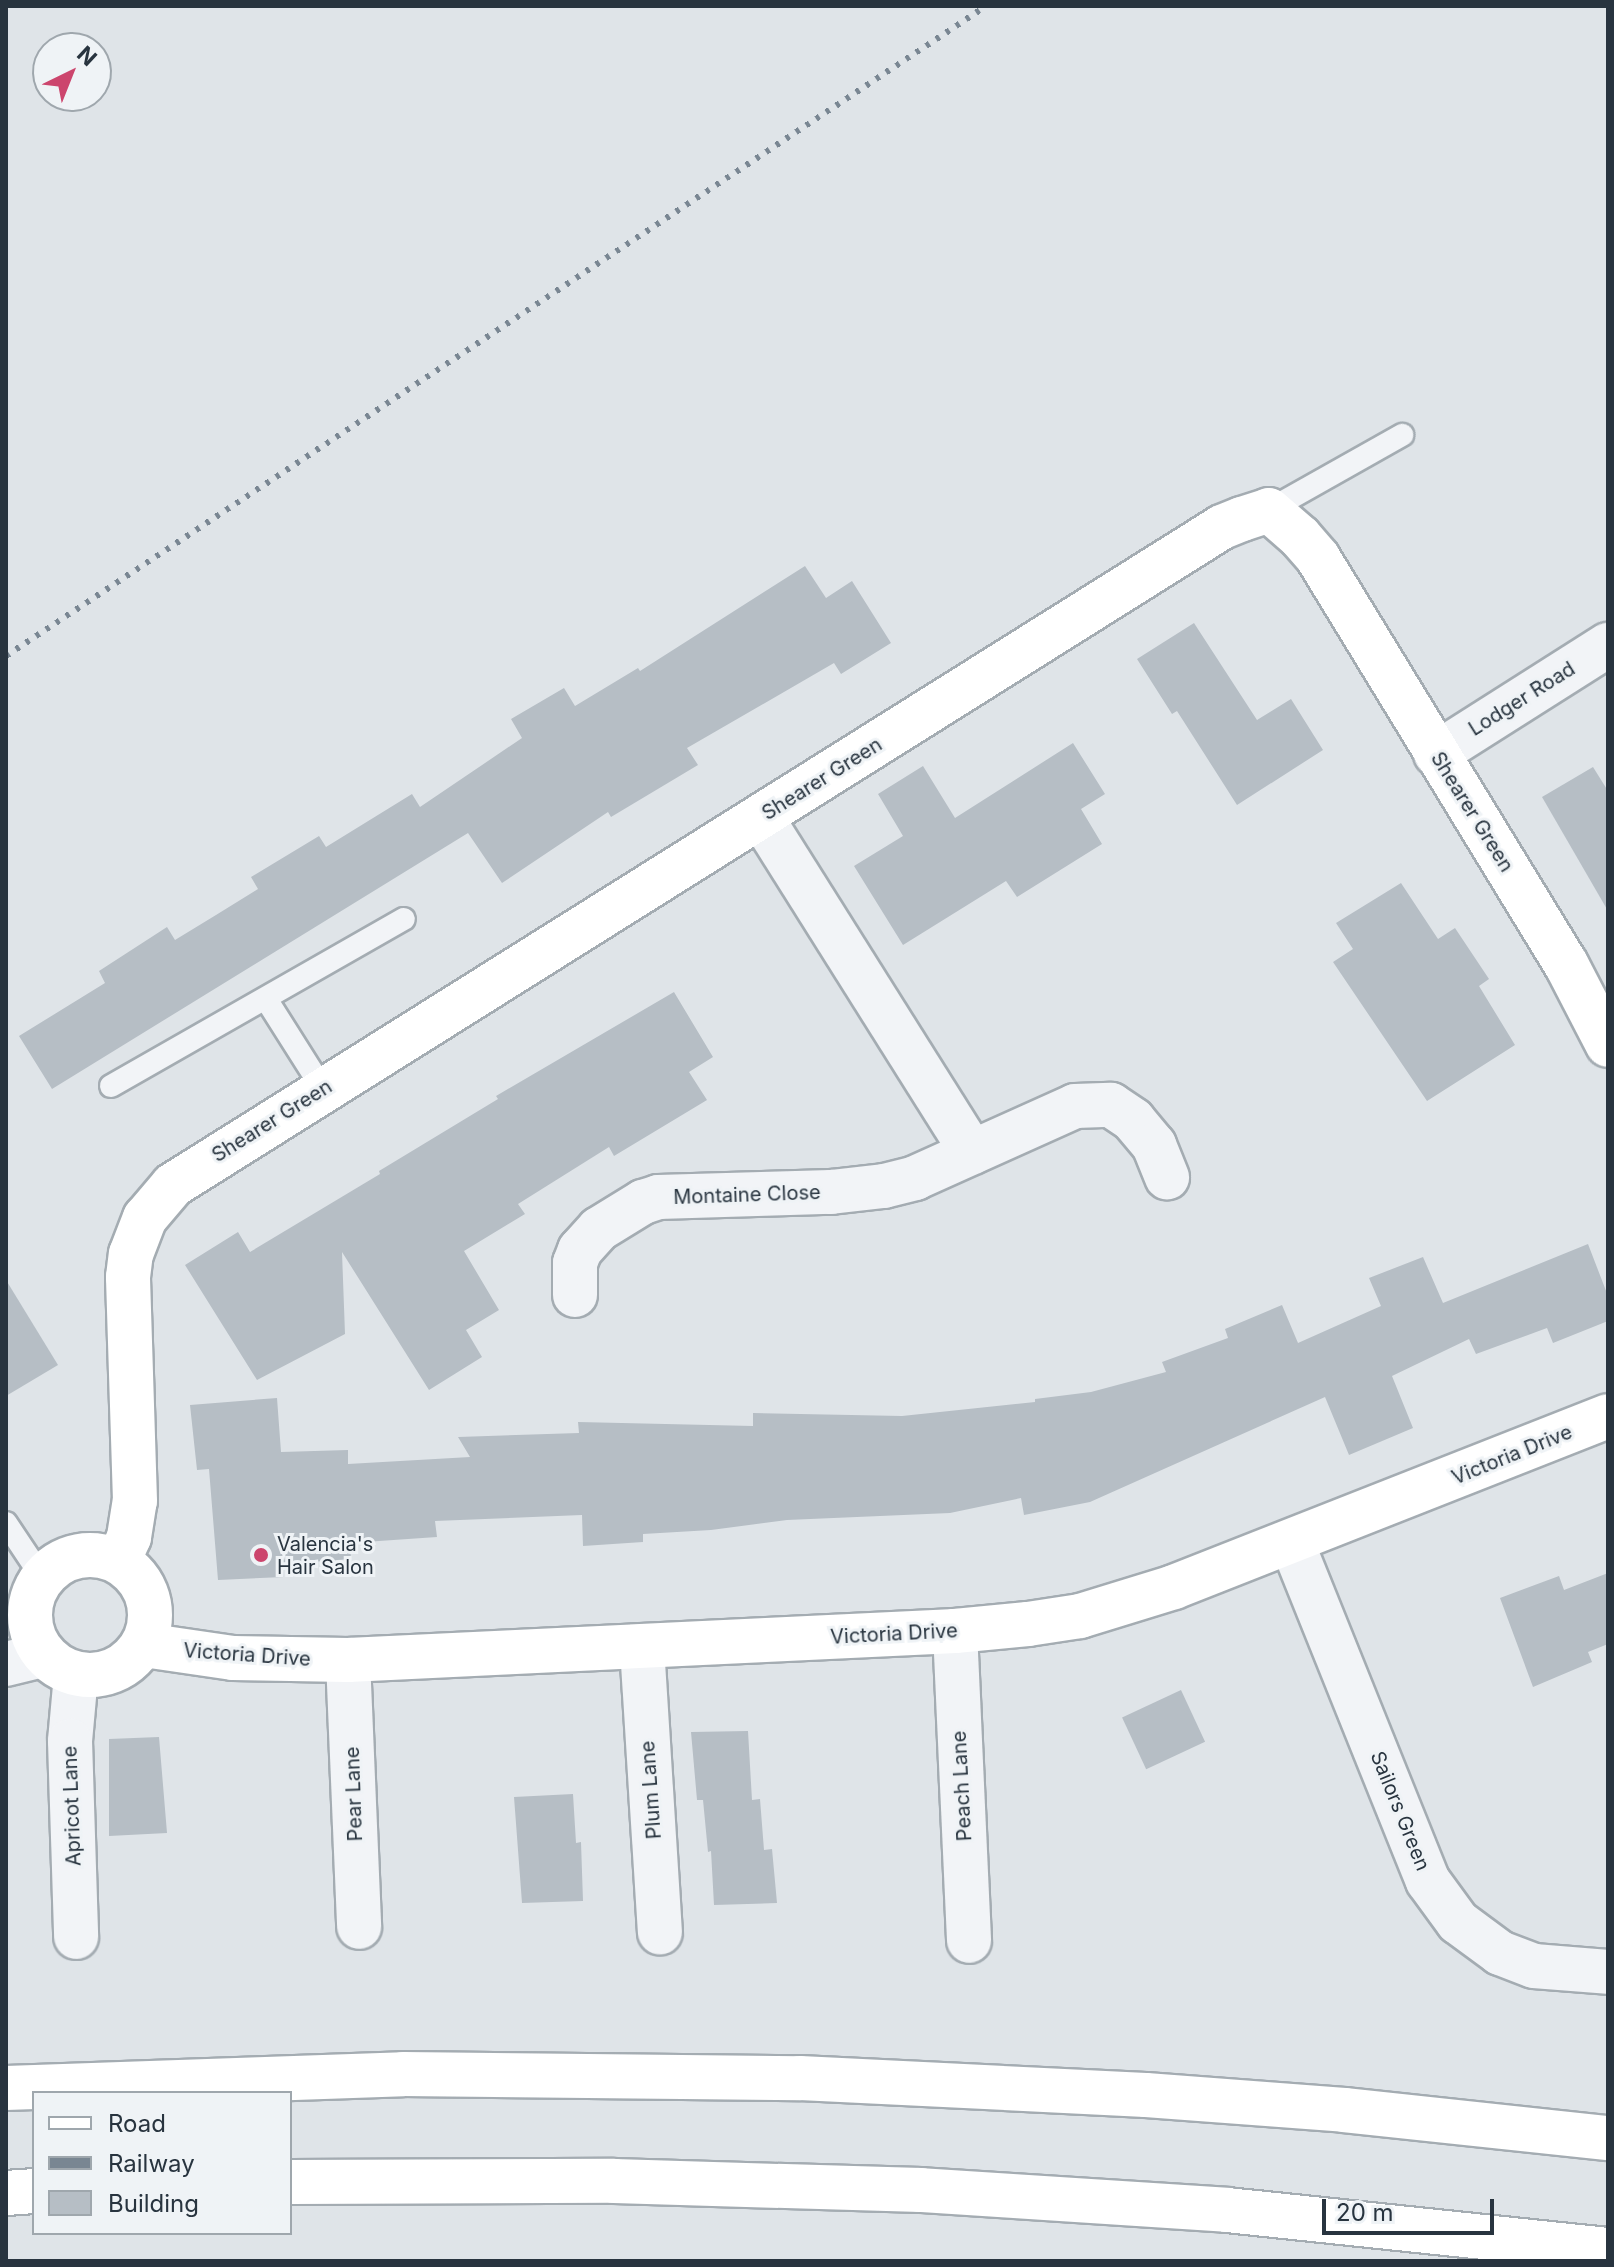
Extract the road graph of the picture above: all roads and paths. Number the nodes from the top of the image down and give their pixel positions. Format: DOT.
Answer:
graph roads {
  1 [pos="1402,435"];
  2 [pos="1269,510"];
  3 [pos="1608,645"];
  4 [pos="1436,754"];
  5 [pos="761,817"];
  6 [pos="404,919"];
  7 [pos="266,999"];
  8 [pos="1608,1045"];
  9 [pos="111,1086"];
  10 [pos="323,1089"];
  11 [pos="972,1152"];
  12 [pos="1167,1177"];
  13 [pos="575,1295"];
  14 [pos="1608,1416"];
  15 [pos="6,1523"];
  16 [pos="1292,1543"];
  17 [pos="118,1561"];
  18 [pos="42,1577"];
  19 [pos="955,1631"];
  20 [pos="144,1645"];
  21 [pos="642,1647"];
  22 [pos="348,1660"];
  23 [pos="42,1664"];
  24 [pos="359,1927"];
  25 [pos="660,1932"];
  26 [pos="76,1937"];
  27 [pos="969,1941"];
  28 [pos="1608,1972"];
  29 [pos="6,2088"];
  30 [pos="1608,2138"];
  31 [pos="292,2182"];
  32 [pos="32,2191"];
  33 [pos="6,2193"];
  34 [pos="1608,2250"];
  1 -- 2 [label="lane"];
  2 -- 4 [label="main road, Shearer Green"];
  2 -- 5 [label="main road, Shearer Green"];
  3 -- 4 [label="street, Lodger Road"];
  4 -- 8 [label="main road, Shearer Green"];
  5 -- 10 [label="main road, Shearer Green"];
  5 -- 11 [label="street"];
  6 -- 7 [label="lane"];
  7 -- 9 [label="lane"];
  7 -- 10 [label="lane"];
  10 -- 17 [label="main road, Shearer Green"];
  11 -- 12 [label="street, Montaine Close"];
  11 -- 13 [label="street, Montaine Close"];
  14 -- 16 [label="main road, Victoria Drive"];
  15 -- 18 [label="lane"];
  16 -- 19 [label="main road, Victoria Drive"];
  16 -- 28 [label="street, Sailors Green"];
  17 -- 18 [label="main road"];
  17 -- 20 [label="main road"];
  18 -- 23 [label="main road"];
  19 -- 21 [label="main road, Victoria Drive"];
  19 -- 27 [label="street, Peach Lane"];
  20 -- 22 [label="main road, Victoria Drive"];
  20 -- 23 [label="main road"];
  21 -- 22 [label="main road, Victoria Drive"];
  21 -- 25 [label="street, Plum Lane"];
  22 -- 24 [label="street, Pear Lane"];
  23 -- 26 [label="street, Apricot Lane"];
  29 -- 30 [label="main road"];
  31 -- 34 [label="main road"];
  32 -- 33 [label="main road"];
}
